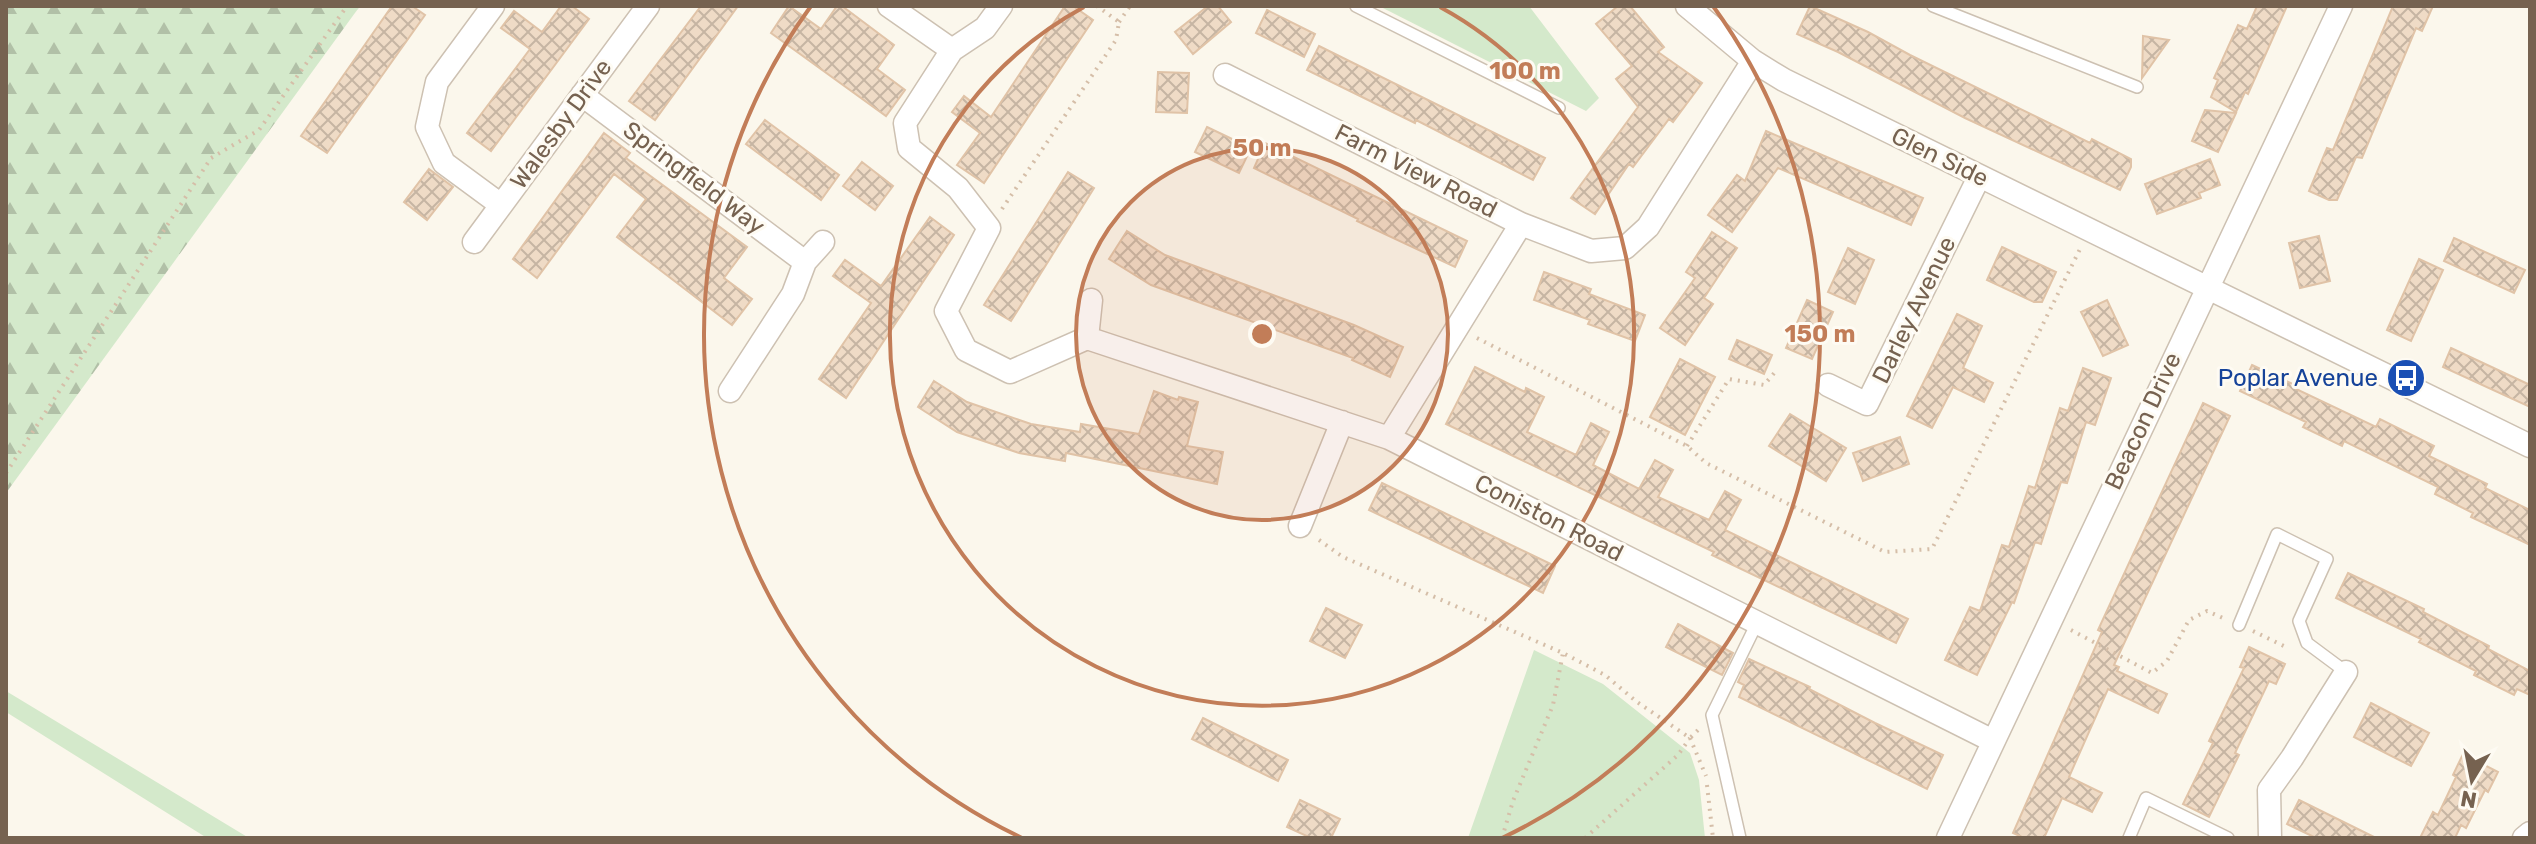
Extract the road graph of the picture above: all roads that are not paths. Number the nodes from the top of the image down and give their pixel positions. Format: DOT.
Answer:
graph roads {
  1 [pos="493,6"];
  2 [pos="648,6"];
  3 [pos="889,6"];
  4 [pos="1001,6"];
  5 [pos="1356,6"];
  6 [pos="1687,6"];
  7 [pos="1933,6"];
  8 [pos="2341,6"];
  9 [pos="952,50"];
  10 [pos="1753,61"];
  11 [pos="1225,75"];
  12 [pos="2137,87"];
  13 [pos="582,95"];
  14 [pos="1559,108"];
  15 [pos="1979,177"];
  16 [pos="501,205"];
  17 [pos="1521,224"];
  18 [pos="474,242"];
  19 [pos="823,242"];
  20 [pos="805,262"];
  21 [pos="2205,288"];
  22 [pos="1091,300"];
  23 [pos="1087,338"];
  24 [pos="1828,385"];
  25 [pos="730,391"];
  26 [pos="1342,422"];
  27 [pos="1389,438"];
  28 [pos="2530,446"];
  29 [pos="1300,526"];
  30 [pos="1757,623"];
  31 [pos="2239,625"];
  32 [pos="2346,672"];
  33 [pos="1993,741"];
  34 [pos="2530,833"];
  35 [pos="1740,838"];
  36 [pos="1948,838"];
  37 [pos="2129,838"];
  38 [pos="2228,838"];
  39 [pos="2270,838"];
  40 [pos="2524,838"];
  1 -- 16 [label="street"];
  2 -- 13 [label="street, Walesby Drive"];
  3 -- 9 [label="street"];
  4 -- 9 [label="street"];
  5 -- 14 [label="lane"];
  6 -- 10 [label="street, Glen Side"];
  7 -- 12 [label="lane"];
  8 -- 21 [label="street, Beacon Drive"];
  9 -- 23 [label="street"];
  10 -- 15 [label="street, Glen Side"];
  10 -- 17 [label="street, Farm View Road"];
  11 -- 17 [label="street, Farm View Road"];
  13 -- 16 [label="street, Walesby Drive"];
  13 -- 20 [label="street, Springfield Way"];
  15 -- 21 [label="street, Glen Side"];
  15 -- 24 [label="street, Darley Avenue"];
  16 -- 18 [label="street, Walesby Drive"];
  17 -- 27 [label="street, Farm View Road"];
  19 -- 20 [label="street"];
  20 -- 25 [label="street"];
  21 -- 28 [label="street"];
  21 -- 33 [label="street, Beacon Drive"];
  22 -- 23 [label="street"];
  23 -- 26 [label="street, Coniston Road"];
  26 -- 27 [label="street, Coniston Road"];
  26 -- 29 [label="street"];
  27 -- 30 [label="street, Coniston Road"];
  30 -- 33 [label="street, Coniston Road"];
  30 -- 35 [label="lane"];
  31 -- 32 [label="lane"];
  32 -- 39 [label="street"];
  33 -- 36 [label="street, Beacon Drive"];
  34 -- 40 [label="street"];
  37 -- 38 [label="lane"];
}
